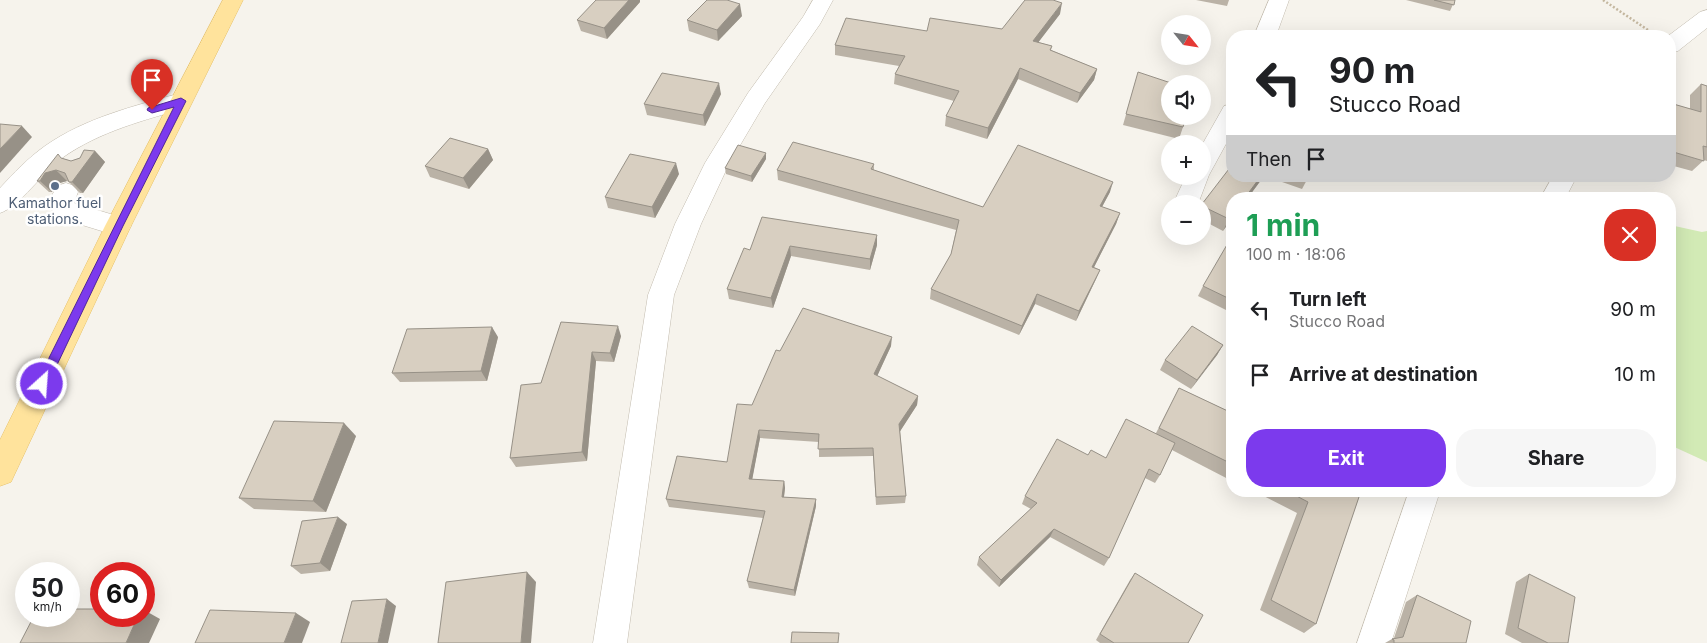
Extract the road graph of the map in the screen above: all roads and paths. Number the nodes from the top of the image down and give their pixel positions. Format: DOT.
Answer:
graph roads {
  1 [pos="233,0"];
  2 [pos="823,0"];
  3 [pos="1279,0"];
  4 [pos="1603,0"];
  5 [pos="1707,17"];
  6 [pos="1267,30"];
  7 [pos="1648,30"];
  8 [pos="1676,41"];
  9 [pos="181,101"];
  10 [pos="1226,123"];
  11 [pos="93,130"];
  12 [pos="1211,151"];
  13 [pos="81,161"];
  14 [pos="66,192"];
  15 [pos="0,204"];
  16 [pos="118,226"];
  17 [pos="0,472"];
  18 [pos="1423,497"];
  19 [pos="610,643"];
  20 [pos="1374,643"];
  1 -- 9 [label="main road"];
  2 -- 19 [label="street"];
  3 -- 6 [label="street"];
  4 -- 7 [label="path"];
  5 -- 8 [label="street"];
  9 -- 11 [label="street"];
  9 -- 16 [label="main road"];
  10 -- 12 [label="street"];
  11 -- 13 [label="street"];
  11 -- 15 [label="street"];
  14 -- 16 [label="street"];
  16 -- 17 [label="main road"];
  18 -- 20 [label="street"];
}
